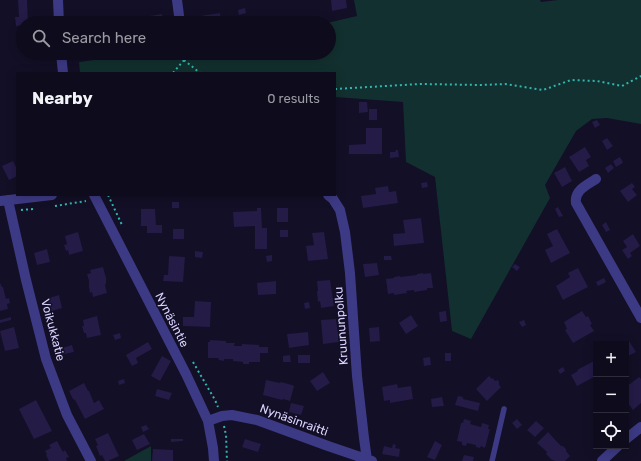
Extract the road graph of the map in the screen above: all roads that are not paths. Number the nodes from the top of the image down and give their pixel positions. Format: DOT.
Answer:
graph roads {
  1 [pos="58,0"];
  2 [pos="176,0"];
  3 [pos="59,16"];
  4 [pos="179,16"];
  5 [pos="62,60"];
  6 [pos="63,72"];
  7 [pos="596,179"];
  8 [pos="44,196"];
  9 [pos="95,196"];
  10 [pos="329,196"];
  11 [pos="4,201"];
  12 [pos="641,318"];
  13 [pos="504,409"];
  14 [pos="208,421"];
  15 [pos="641,427"];
  16 [pos="629,437"];
  17 [pos="615,449"];
  18 [pos="369,460"];
  19 [pos="92,461"];
  20 [pos="214,461"];
  21 [pos="492,461"];
  22 [pos="602,461"];
  1 -- 3 [label="street"];
  2 -- 4 [label="street"];
  5 -- 6 [label="street"];
  7 -- 12 [label="street"];
  8 -- 11 [label="street"];
  9 -- 14 [label="street, Nynäsintie"];
  10 -- 18 [label="street, Kruununpolku"];
  11 -- 19 [label="street, Voikukkatie"];
  13 -- 21 [label="lane"];
  14 -- 18 [label="street, Nynäsinraitti"];
  14 -- 20 [label="street, Nynäsintie"];
  15 -- 16 [label="street"];
  17 -- 22 [label="street"];
}
